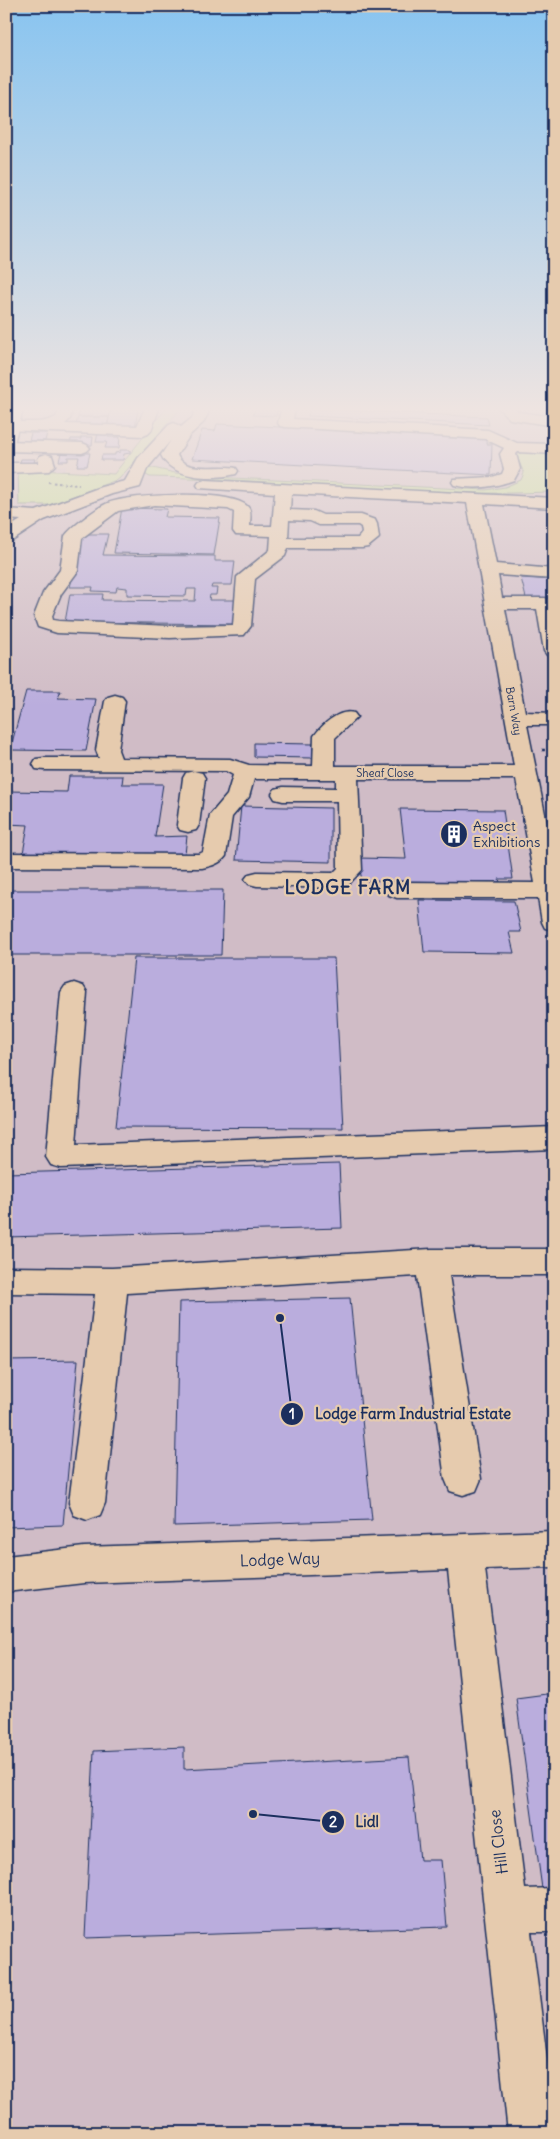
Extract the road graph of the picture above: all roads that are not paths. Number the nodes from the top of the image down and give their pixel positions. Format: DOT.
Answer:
graph roads {
  1 [pos="65,506"];
  2 [pos="115,506"];
  3 [pos="235,506"];
  4 [pos="282,506"];
  5 [pos="476,506"];
  6 [pos="6,514"];
  7 [pos="38,516"];
  8 [pos="319,520"];
  9 [pos="6,521"];
  10 [pos="280,530"];
  11 [pos="6,537"];
  12 [pos="317,542"];
  13 [pos="266,560"];
  14 [pos="293,560"];
  15 [pos="488,570"];
  16 [pos="554,574"];
  17 [pos="494,603"];
  18 [pos="554,652"];
  19 [pos="115,701"];
  20 [pos="347,717"];
  21 [pos="515,718"];
  22 [pos="554,719"];
  23 [pos="44,764"];
  24 [pos="112,764"];
  25 [pos="324,773"];
  26 [pos="525,773"];
  27 [pos="244,775"];
  28 [pos="134,777"];
  29 [pos="194,778"];
  30 [pos="348,784"];
  31 [pos="284,794"];
  32 [pos="188,825"];
  33 [pos="546,839"];
  34 [pos="6,860"];
  35 [pos="257,879"];
  36 [pos="397,890"];
  37 [pos="548,891"];
  38 [pos="554,922"];
  39 [pos="74,992"];
  40 [pos="554,1138"];
  41 [pos="431,1262"];
  42 [pos="554,1262"];
  43 [pos="6,1280"];
  44 [pos="112,1280"];
  45 [pos="463,1479"];
  46 [pos="87,1503"];
  47 [pos="554,1549"];
  48 [pos="464,1552"];
  49 [pos="6,1574"];
  50 [pos="554,1910"];
  51 [pos="506,1911"];
  52 [pos="532,2133"];
  1 -- 7 [label="street"];
  2 -- 13 [label="street"];
  3 -- 10 [label="street"];
  4 -- 10 [label="street"];
  5 -- 15 [label="street, Barn Way"];
  6 -- 7 [label="street"];
  7 -- 9 [label="street"];
  7 -- 11 [label="street"];
  8 -- 10 [label="street"];
  8 -- 12 [label="street"];
  8 -- 12 [label="street"];
  10 -- 12 [label="street"];
  10 -- 13 [label="street"];
  13 -- 14 [label="street"];
  15 -- 16 [label="street"];
  15 -- 17 [label="street, Barn Way"];
  17 -- 18 [label="street"];
  17 -- 21 [label="street, Barn Way"];
  19 -- 24 [label="street"];
  20 -- 25 [label="street"];
  21 -- 22 [label="street"];
  21 -- 26 [label="street, Barn Way"];
  23 -- 24 [label="street"];
  24 -- 27 [label="street"];
  25 -- 27 [label="street, Sheaf Close"];
  25 -- 30 [label="street, Sheaf Close"];
  26 -- 30 [label="street, Sheaf Close"];
  26 -- 33 [label="street, Barn Way"];
  27 -- 29 [label="street, Sheaf Close"];
  27 -- 34 [label="street"];
  28 -- 29 [label="street, Sheaf Close"];
  29 -- 32 [label="street"];
  30 -- 31 [label="street"];
  30 -- 35 [label="street"];
  33 -- 37 [label="street, Barn Way"];
  36 -- 37 [label="street"];
  37 -- 38 [label="street, Barn Way"];
  39 -- 40 [label="street"];
  41 -- 42 [label="street"];
  41 -- 44 [label="street"];
  41 -- 45 [label="street"];
  43 -- 44 [label="street"];
  44 -- 46 [label="street"];
  47 -- 48 [label="street, Lodge Way"];
  48 -- 49 [label="street, Lodge Way"];
  48 -- 51 [label="street, Hill Close"];
  50 -- 51 [label="street"];
  51 -- 52 [label="street, Hill Close"];
}
